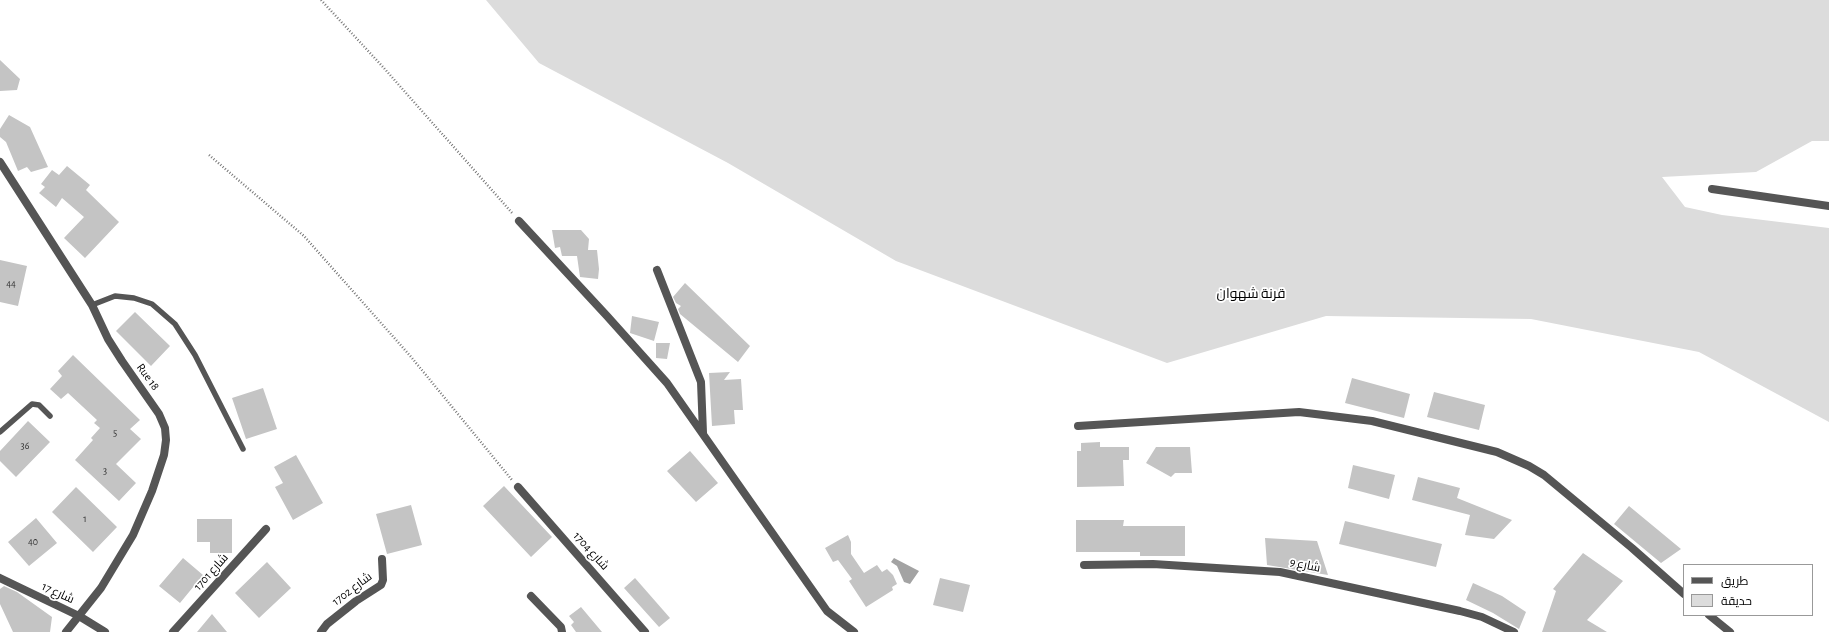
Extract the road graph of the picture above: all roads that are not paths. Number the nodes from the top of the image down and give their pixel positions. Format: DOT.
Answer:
graph roads {
  1 [pos="0,162"];
  2 [pos="1712,190"];
  3 [pos="1829,206"];
  4 [pos="518,221"];
  5 [pos="657,270"];
  6 [pos="92,305"];
  7 [pos="50,416"];
  8 [pos="1078,426"];
  9 [pos="0,432"];
  10 [pos="703,434"];
  11 [pos="243,449"];
  12 [pos="518,487"];
  13 [pos="266,529"];
  14 [pos="382,559"];
  15 [pos="1084,565"];
  16 [pos="0,578"];
  17 [pos="1683,593"];
  18 [pos="531,596"];
  19 [pos="79,616"];
  20 [pos="1710,616"];
  21 [pos="66,632"];
  22 [pos="105,632"];
  23 [pos="173,632"];
  24 [pos="321,632"];
  25 [pos="562,632"];
  26 [pos="645,632"];
  27 [pos="854,632"];
  28 [pos="1514,632"];
  29 [pos="1730,632"];
  1 -- 6 [label="street, Rue 18"];
  2 -- 3 [label="street"];
  4 -- 10 [label="street"];
  5 -- 10 [label="street"];
  6 -- 11 [label="lane"];
  6 -- 19 [label="street, Rue 18"];
  7 -- 9 [label="lane"];
  8 -- 17 [label="street"];
  10 -- 27 [label="street"];
  12 -- 26 [label="street, شارع 1704"];
  13 -- 23 [label="street, شارع 1701"];
  14 -- 24 [label="street, شارع 1702"];
  15 -- 28 [label="street, شارع 9"];
  16 -- 19 [label="street, شارع 17"];
  18 -- 25 [label="street"];
  19 -- 21 [label="street, Rue 18"];
  19 -- 22 [label="street, شارع 17"];
  20 -- 29 [label="street"];
}
